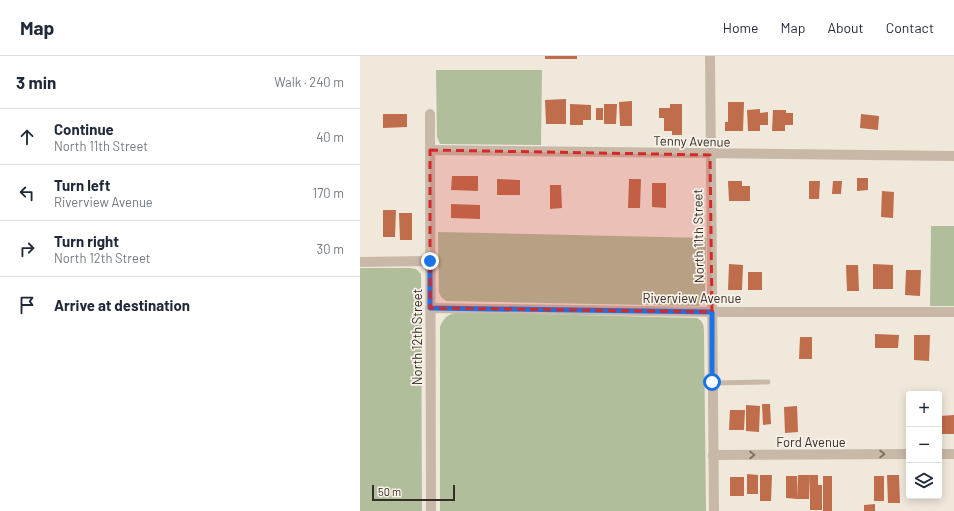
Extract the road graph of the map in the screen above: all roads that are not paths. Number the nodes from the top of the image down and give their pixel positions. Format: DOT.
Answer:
graph roads {
  1 [pos="710,56"];
  2 [pos="430,114"];
  3 [pos="430,150"];
  4 [pos="710,155"];
  5 [pos="954,156"];
  6 [pos="430,261"];
  7 [pos="360,262"];
  8 [pos="430,308"];
  9 [pos="712,312"];
  10 [pos="954,312"];
  11 [pos="712,382"];
  12 [pos="768,382"];
  13 [pos="906,454"];
  14 [pos="942,454"];
  15 [pos="954,454"];
  16 [pos="713,455"];
  17 [pos="432,511"];
  18 [pos="714,511"];
  1 -- 4 [label="street, North 11th Street"];
  2 -- 3 [label="street, North 12th Street"];
  3 -- 4 [label="street, Tenny Avenue"];
  3 -- 6 [label="street, North 12th Street"];
  4 -- 5 [label="street, Tenny Avenue"];
  4 -- 9 [label="street, North 11th Street"];
  6 -- 7 [label="street"];
  6 -- 8 [label="street, North 12th Street"];
  8 -- 9 [label="street, Riverview Avenue"];
  8 -- 17 [label="street, North 12th Street"];
  9 -- 10 [label="street, Riverview Avenue"];
  9 -- 11 [label="street, North 11th Street"];
  11 -- 12 [label="lane"];
  11 -- 16 [label="street, North 11th Street"];
  16 -- 13 [label="street, Ford Avenue, one-way"];
  14 -- 15 [label="street"];
  16 -- 18 [label="street, North 11th Street"];
}
